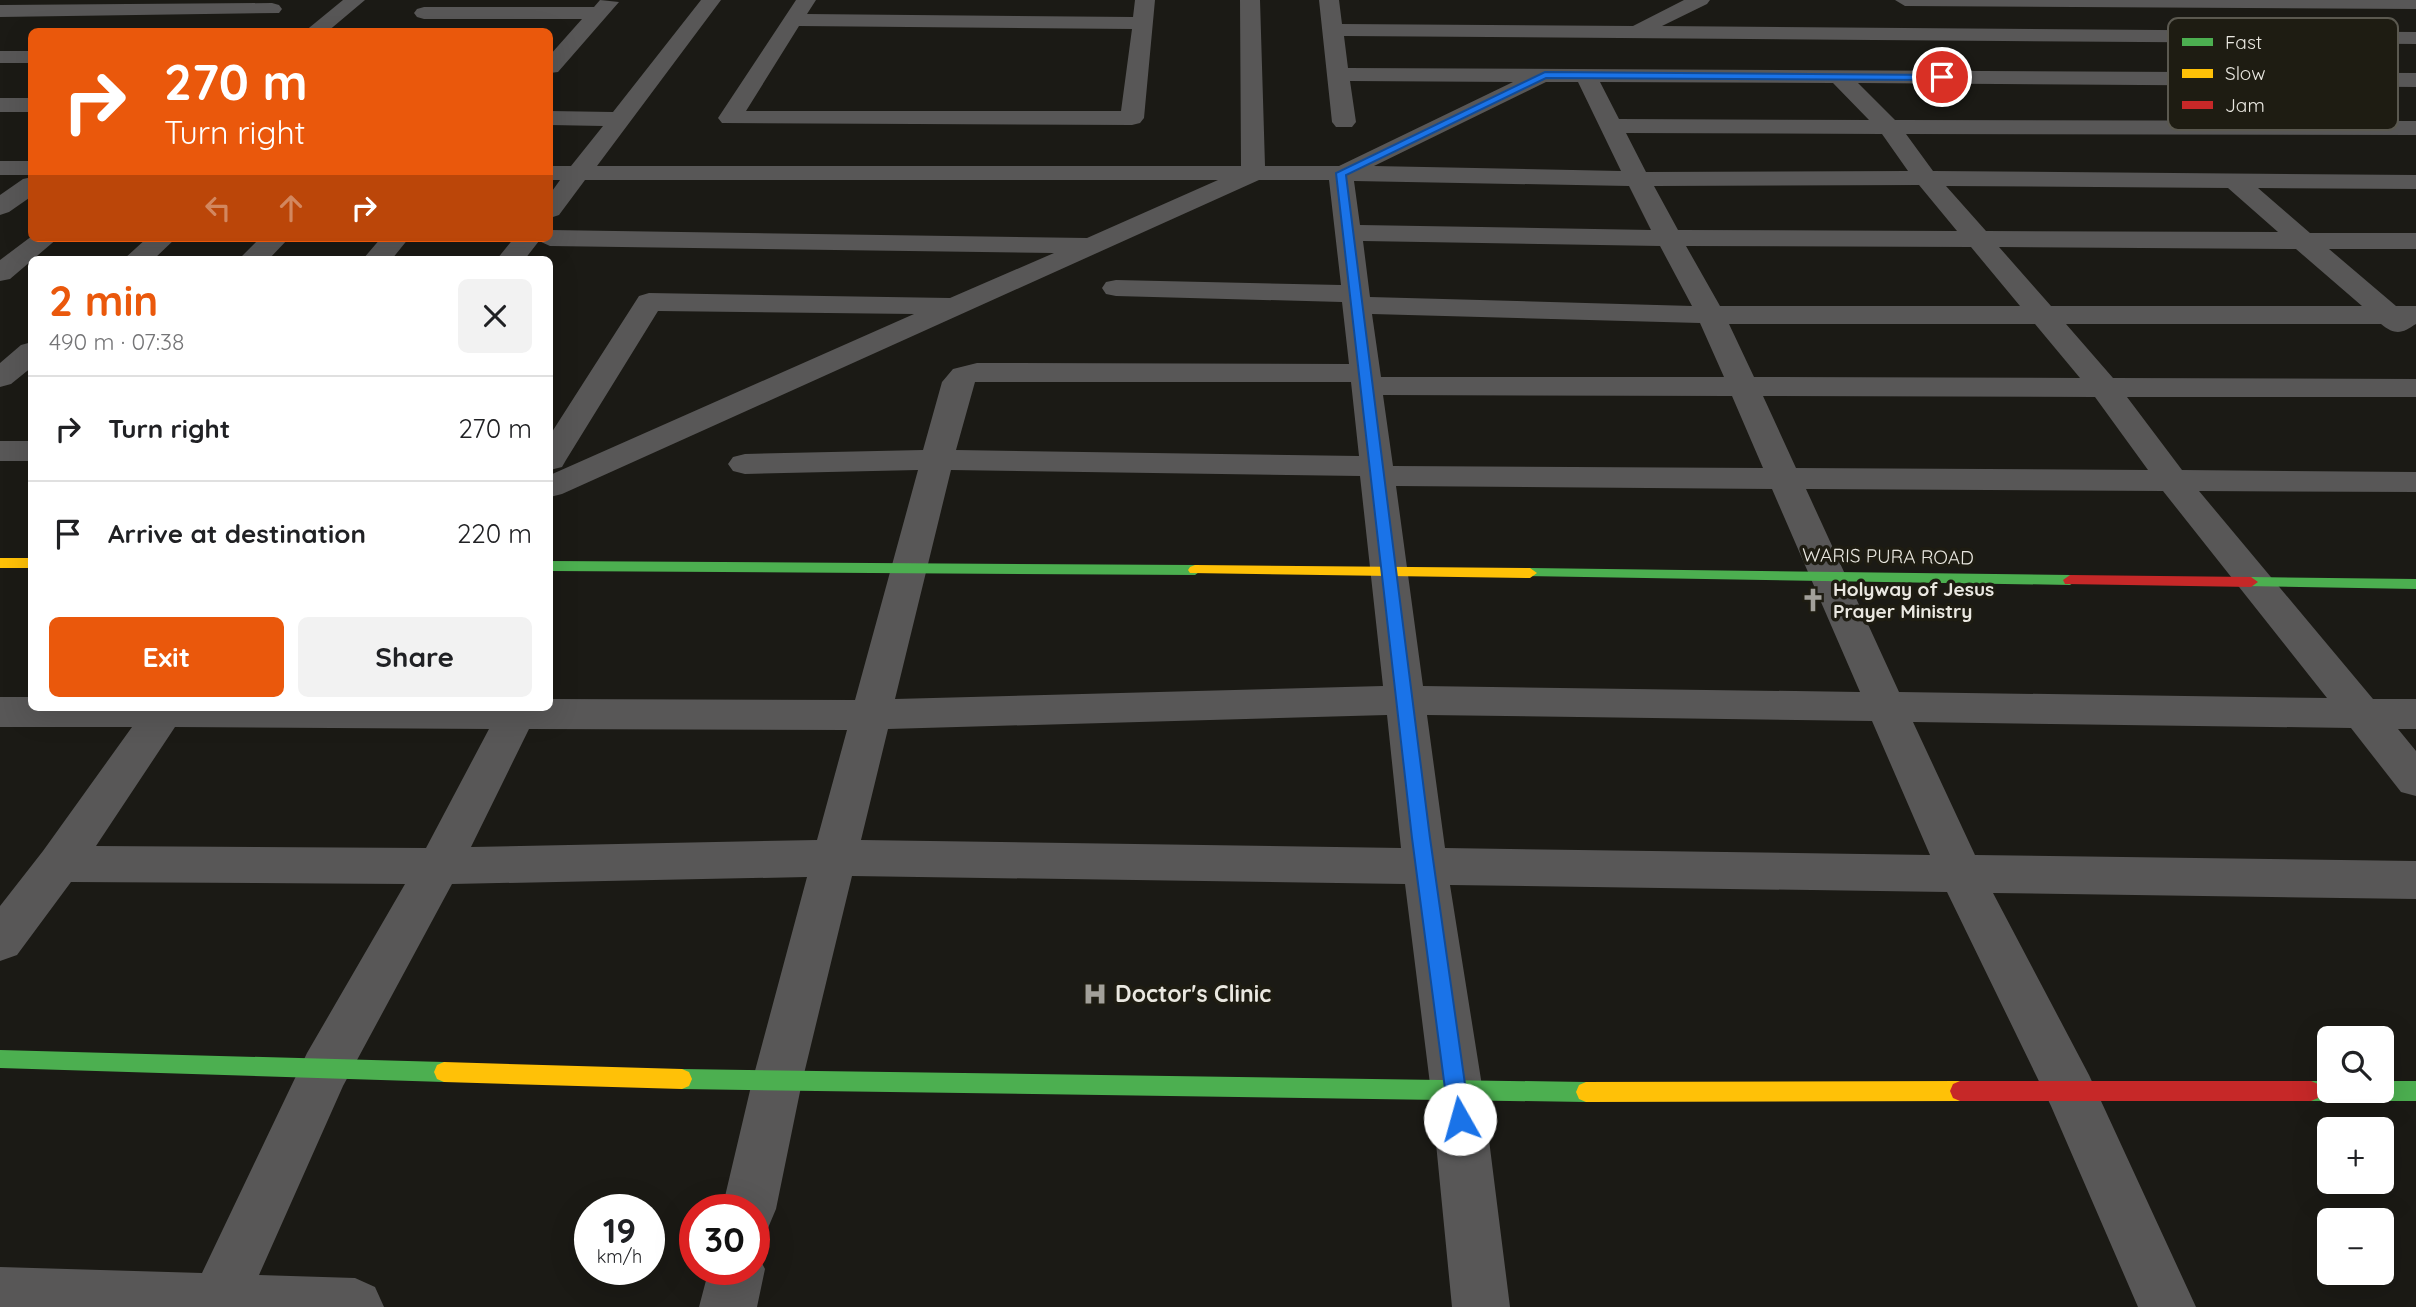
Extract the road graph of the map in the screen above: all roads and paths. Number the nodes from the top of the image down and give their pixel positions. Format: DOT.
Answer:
graph roads {
  1 [pos="355,0"];
  2 [pos="711,0"];
  3 [pos="806,0"];
  4 [pos="1145,0"];
  5 [pos="1250,0"];
  6 [pos="1329,0"];
  7 [pos="1702,0"];
  8 [pos="1892,0"];
  9 [pos="1905,0"];
  10 [pos="2096,1"];
  11 [pos="2291,1"];
  12 [pos="2416,3"];
  13 [pos="168,4"];
  14 [pos="227,4"];
  15 [pos="279,5"];
  16 [pos="520,6"];
  17 [pos="605,6"];
  18 [pos="0,10"];
  19 [pos="1520,10"];
  20 [pos="424,13"];
  21 [pos="2316,18"];
  22 [pos="793,20"];
  23 [pos="1142,23"];
  24 [pos="247,28"];
  25 [pos="319,28"];
  26 [pos="1333,30"];
  27 [pos="1529,32"];
  28 [pos="1633,32"];
  29 [pos="1723,33"];
  30 [pos="1926,35"];
  31 [pos="2141,36"];
  32 [pos="2168,36"];
  33 [pos="2398,38"];
  34 [pos="2416,38"];
  35 [pos="557,50"];
  36 [pos="0,57"];
  37 [pos="28,57"];
  38 [pos="2168,58"];
  39 [pos="2398,72"];
  40 [pos="1338,74"];
  41 [pos="1546,74"];
  42 [pos="1587,75"];
  43 [pos="1751,76"];
  44 [pos="1839,77"];
  45 [pos="1968,78"];
  46 [pos="2168,79"];
  47 [pos="2414,82"];
  48 [pos="0,105"];
  49 [pos="28,105"];
  50 [pos="553,118"];
  51 [pos="619,119"];
  52 [pos="1344,122"];
  53 [pos="1609,126"];
  54 [pos="1889,127"];
  55 [pos="2168,127"];
  56 [pos="2398,128"];
  57 [pos="2416,128"];
  58 [pos="2262,130"];
  59 [pos="0,167"];
  60 [pos="28,168"];
  61 [pos="553,173"];
  62 [pos="578,173"];
  63 [pos="1341,173"];
  64 [pos="1253,174"];
  65 [pos="1926,178"];
  66 [pos="1637,179"];
  67 [pos="2236,182"];
  68 [pos="2323,182"];
  69 [pos="2416,183"];
  70 [pos="28,187"];
  71 [pos="553,205"];
  72 [pos="0,207"];
  73 [pos="1348,233"];
  74 [pos="553,238"];
  75 [pos="1668,238"];
  76 [pos="1979,239"];
  77 [pos="2305,240"];
  78 [pos="2416,241"];
  79 [pos="40,242"];
  80 [pos="158,242"];
  81 [pos="272,242"];
  82 [pos="392,242"];
  83 [pos="525,242"];
  84 [pos="1095,246"];
  85 [pos="142,256"];
  86 [pos="256,256"];
  87 [pos="380,256"];
  88 [pos="513,256"];
  89 [pos="0,273"];
  90 [pos="1116,288"];
  91 [pos="1356,300"];
  92 [pos="960,307"];
  93 [pos="1712,314"];
  94 [pos="2042,315"];
  95 [pos="2403,315"];
  96 [pos="2416,339"];
  97 [pos="1365,380"];
  98 [pos="1743,387"];
  99 [pos="2104,387"];
  100 [pos="2416,388"];
  101 [pos="0,451"];
  102 [pos="28,451"];
  103 [pos="553,455"];
  104 [pos="938,460"];
  105 [pos="746,464"];
  106 [pos="1377,471"];
  107 [pos="1784,478"];
  108 [pos="2173,481"];
  109 [pos="2416,482"];
  110 [pos="553,486"];
  111 [pos="0,563"];
  112 [pos="28,563"];
  113 [pos="553,566"];
  114 [pos="910,568"];
  115 [pos="1375,571"];
  116 [pos="1828,577"];
  117 [pos="2255,582"];
  118 [pos="2416,584"];
  119 [pos="1404,700"];
  120 [pos="1886,706"];
  121 [pos="112,711"];
  122 [pos="165,711"];
  123 [pos="283,711"];
  124 [pos="0,712"];
  125 [pos="58,712"];
  126 [pos="517,713"];
  127 [pos="2361,713"];
  128 [pos="2416,713"];
  129 [pos="872,715"];
  130 [pos="0,739"];
  131 [pos="2416,780"];
  132 [pos="834,858"];
  133 [pos="59,864"];
  134 [pos="439,866"];
  135 [pos="1425,866"];
  136 [pos="1961,874"];
  137 [pos="2416,880"];
  138 [pos="0,941"];
  139 [pos="0,1059"];
  140 [pos="325,1070"];
  141 [pos="777,1082"];
  142 [pos="2416,1091"];
  143 [pos="1457,1092"];
  144 [pos="2071,1092"];
  145 [pos="752,1194"];
  146 [pos="733,1285"];
  147 [pos="0,1296"];
  148 [pos="218,1304"];
  149 [pos="355,1307"];
  150 [pos="728,1307"];
  151 [pos="1481,1307"];
  152 [pos="2167,1307"];
  1 -- 25 [label="street"];
  2 -- 51 [label="street"];
  3 -- 22 [label="street"];
  4 -- 23 [label="street"];
  5 -- 64 [label="street"];
  6 -- 26 [label="street"];
  7 -- 28 [label="street"];
  7 -- 29 [label="street"];
  8 -- 30 [label="street"];
  9 -- 10 [label="street"];
  10 -- 11 [label="street"];
  10 -- 31 [label="street"];
  11 -- 12 [label="street"];
  11 -- 21 [label="street"];
  13 -- 14 [label="street"];
  13 -- 18 [label="street"];
  14 -- 15 [label="street"];
  15 -- 24 [label="street"];
  16 -- 17 [label="street"];
  16 -- 20 [label="street"];
  17 -- 35 [label="street"];
  19 -- 27 [label="street"];
  22 -- 23 [label="street"];
  22 -- 23 [label="street"];
  26 -- 27 [label="street"];
  26 -- 40 [label="street"];
  27 -- 28 [label="street"];
  27 -- 41 [label="street"];
  28 -- 29 [label="street"];
  28 -- 41 [label="street"];
  29 -- 30 [label="street"];
  29 -- 43 [label="street"];
  30 -- 31 [label="street"];
  30 -- 45 [label="street"];
  31 -- 32 [label="street"];
  31 -- 38 [label="street"];
  33 -- 34 [label="street"];
  36 -- 37 [label="street"];
  39 -- 47 [label="street"];
  40 -- 41 [label="street"];
  40 -- 52 [label="street"];
  41 -- 42 [label="street"];
  41 -- 63 [label="street"];
  42 -- 43 [label="street"];
  42 -- 53 [label="street"];
  43 -- 44 [label="street"];
  44 -- 45 [label="street"];
  44 -- 54 [label="street"];
  45 -- 46 [label="street"];
  48 -- 49 [label="street"];
  50 -- 51 [label="street"];
  51 -- 62 [label="street"];
  53 -- 54 [label="street"];
  53 -- 66 [label="street"];
  54 -- 55 [label="street"];
  54 -- 65 [label="street"];
  56 -- 57 [label="street"];
  58 -- 68 [label="street"];
  59 -- 60 [label="street"];
  61 -- 62 [label="street"];
  62 -- 64 [label="street"];
  62 -- 71 [label="street"];
  63 -- 64 [label="street"];
  63 -- 66 [label="street"];
  63 -- 73 [label="street"];
  64 -- 84 [label="street"];
  65 -- 66 [label="street"];
  65 -- 67 [label="street"];
  65 -- 76 [label="street"];
  66 -- 75 [label="street"];
  67 -- 68 [label="street"];
  67 -- 77 [label="street"];
  68 -- 69 [label="street"];
  70 -- 72 [label="street"];
  73 -- 75 [label="street"];
  73 -- 91 [label="street"];
  74 -- 84 [label="street"];
  75 -- 76 [label="street"];
  75 -- 93 [label="street"];
  76 -- 77 [label="street"];
  76 -- 94 [label="street"];
  77 -- 78 [label="street"];
  77 -- 95 [label="street"];
  79 -- 89 [label="street"];
  80 -- 85 [label="street"];
  81 -- 86 [label="street"];
  82 -- 87 [label="street"];
  83 -- 88 [label="street"];
  84 -- 92 [label="street"];
  90 -- 91 [label="street"];
  91 -- 93 [label="street"];
  91 -- 97 [label="street"];
  92 -- 103 [label="street"];
  92 -- 110 [label="street"];
  93 -- 94 [label="street"];
  93 -- 98 [label="street"];
  94 -- 95 [label="street"];
  94 -- 99 [label="street"];
  95 -- 96 [label="street"];
  97 -- 98 [label="street"];
  97 -- 104 [label="street"];
  97 -- 106 [label="street"];
  98 -- 99 [label="street"];
  98 -- 107 [label="street"];
  99 -- 100 [label="street"];
  99 -- 108 [label="street"];
  101 -- 102 [label="street"];
  104 -- 105 [label="street"];
  104 -- 106 [label="street"];
  104 -- 114 [label="street"];
  106 -- 107 [label="street"];
  106 -- 115 [label="street"];
  107 -- 108 [label="street"];
  107 -- 116 [label="street"];
  108 -- 109 [label="street"];
  108 -- 117 [label="street"];
  111 -- 112 [label="main road"];
  113 -- 114 [label="main road, WARIS PURA ROAD"];
  114 -- 115 [label="main road, WARIS PURA ROAD"];
  114 -- 129 [label="street"];
  115 -- 116 [label="main road, WARIS PURA ROAD"];
  115 -- 119 [label="street"];
  116 -- 117 [label="main road, WARIS PURA ROAD"];
  116 -- 120 [label="street"];
  117 -- 118 [label="main road, WARIS PURA ROAD"];
  117 -- 127 [label="street"];
  119 -- 120 [label="street"];
  119 -- 129 [label="street"];
  119 -- 135 [label="street"];
  120 -- 127 [label="street"];
  120 -- 136 [label="street"];
  121 -- 125 [label="street"];
  122 -- 133 [label="street"];
  123 -- 126 [label="street"];
  124 -- 125 [label="street"];
  125 -- 130 [label="street"];
  126 -- 129 [label="street"];
  126 -- 134 [label="street"];
  127 -- 128 [label="street"];
  127 -- 131 [label="street"];
  129 -- 132 [label="street"];
  132 -- 134 [label="street"];
  132 -- 135 [label="street"];
  132 -- 141 [label="street"];
  133 -- 134 [label="street"];
  133 -- 138 [label="street"];
  134 -- 140 [label="street"];
  135 -- 136 [label="street"];
  135 -- 143 [label="street"];
  136 -- 137 [label="street"];
  136 -- 144 [label="street"];
  139 -- 140 [label="main road"];
  140 -- 141 [label="main road"];
  140 -- 148 [label="street"];
  141 -- 143 [label="main road"];
  141 -- 145 [label="street"];
  142 -- 144 [label="main road"];
  143 -- 144 [label="main road"];
  143 -- 151 [label="street"];
  144 -- 152 [label="street"];
  146 -- 150 [label="street"];
  147 -- 148 [label="street"];
  148 -- 149 [label="street"];
}
